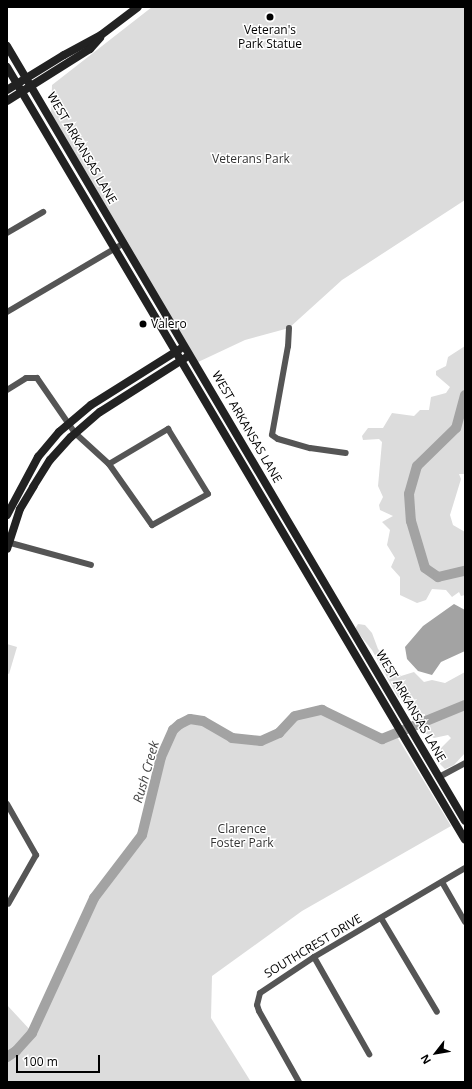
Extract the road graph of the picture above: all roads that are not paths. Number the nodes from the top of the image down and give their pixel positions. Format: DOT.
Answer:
graph roads {
  1 [pos="138,7"];
  2 [pos="101,35"];
  3 [pos="7,46"];
  4 [pos="7,67"];
  5 [pos="27,78"];
  6 [pos="17,83"];
  7 [pos="32,86"];
  8 [pos="7,90"];
  9 [pos="22,92"];
  10 [pos="7,101"];
  11 [pos="43,212"];
  12 [pos="7,233"];
  13 [pos="124,243"];
  14 [pos="115,248"];
  15 [pos="7,312"];
  16 [pos="289,328"];
  17 [pos="186,346"];
  18 [pos="176,352"];
  19 [pos="191,355"];
  20 [pos="181,360"];
  21 [pos="7,390"];
  22 [pos="68,423"];
  23 [pos="75,433"];
  24 [pos="346,453"];
  25 [pos="109,464"];
  26 [pos="7,515"];
  27 [pos="8,544"];
  28 [pos="91,565"];
  29 [pos="465,762"];
  30 [pos="439,777"];
  31 [pos="7,804"];
  32 [pos="465,821"];
  33 [pos="465,840"];
  34 [pos="465,868"];
  35 [pos="442,882"];
  36 [pos="8,904"];
  37 [pos="381,918"];
  38 [pos="465,922"];
  39 [pos="314,957"];
  40 [pos="437,1012"];
  41 [pos="369,1054"];
  42 [pos="299,1082"];
  1 -- 2 [label="main road"];
  2 -- 5 [label="main road"];
  2 -- 7 [label="main road"];
  3 -- 5 [label="main road, WEST ARKANSAS LANE"];
  4 -- 6 [label="main road, WEST ARKANSAS LANE"];
  5 -- 6 [label="main road"];
  5 -- 7 [label="main road, WEST ARKANSAS LANE"];
  6 -- 8 [label="main road"];
  6 -- 9 [label="main road, WEST ARKANSAS LANE"];
  7 -- 9 [label="main road"];
  7 -- 13 [label="main road, WEST ARKANSAS LANE"];
  9 -- 10 [label="main road"];
  9 -- 14 [label="main road, WEST ARKANSAS LANE"];
  11 -- 12 [label="street"];
  13 -- 14 [label="street"];
  13 -- 17 [label="main road, WEST ARKANSAS LANE"];
  14 -- 15 [label="street"];
  14 -- 18 [label="main road, WEST ARKANSAS LANE"];
  16 -- 24 [label="street"];
  17 -- 18 [label="main road"];
  17 -- 19 [label="main road, WEST ARKANSAS LANE"];
  18 -- 20 [label="main road, WEST ARKANSAS LANE"];
  18 -- 22 [label="main road"];
  19 -- 20 [label="main road"];
  19 -- 30 [label="main road, WEST ARKANSAS LANE"];
  20 -- 23 [label="main road"];
  20 -- 33 [label="main road, WEST ARKANSAS LANE"];
  21 -- 22 [label="street"];
  22 -- 23 [label="street"];
  22 -- 26 [label="main road"];
  23 -- 25 [label="street"];
  23 -- 27 [label="main road"];
  25 -- 25 [label="street"];
  27 -- 28 [label="street"];
  29 -- 30 [label="street"];
  30 -- 32 [label="main road, WEST ARKANSAS LANE"];
  31 -- 36 [label="street"];
  34 -- 35 [label="street, SOUTHCREST DRIVE"];
  35 -- 37 [label="street, SOUTHCREST DRIVE"];
  35 -- 38 [label="street"];
  37 -- 39 [label="street, SOUTHCREST DRIVE"];
  37 -- 40 [label="street"];
  39 -- 41 [label="street"];
  39 -- 42 [label="street, SOUTHCREST DRIVE"];
}
